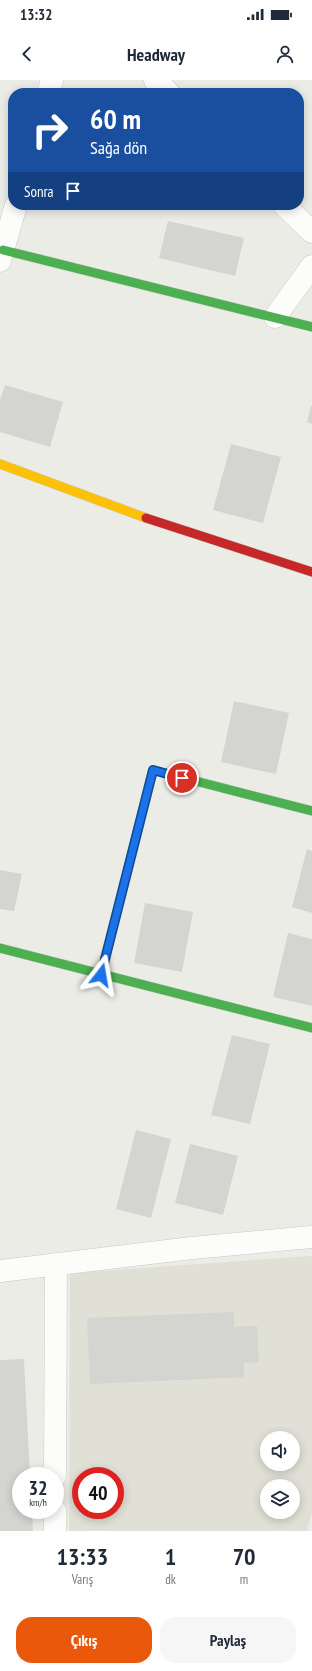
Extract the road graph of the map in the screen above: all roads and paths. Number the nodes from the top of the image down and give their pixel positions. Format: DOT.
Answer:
graph roads {
  1 [pos="155,80"];
  2 [pos="164,88"];
  3 [pos="15,210"];
  4 [pos="289,210"];
  5 [pos="312,232"];
  6 [pos="2,256"];
  7 [pos="312,266"];
  8 [pos="275,317"];
  9 [pos="312,327"];
  10 [pos="0,464"];
  11 [pos="312,572"];
  12 [pos="312,810"];
  13 [pos="0,948"];
  14 [pos="101,975"];
  15 [pos="312,1028"];
  16 [pos="312,1237"];
  17 [pos="56,1264"];
  18 [pos="0,1271"];
  19 [pos="55,1467"];
  20 [pos="55,1519"];
  21 [pos="55,1531"];
  1 -- 2 [label="street"];
  3 -- 6 [label="street"];
  4 -- 5 [label="street"];
  6 -- 8 [label="street"];
  7 -- 8 [label="street"];
  8 -- 9 [label="street"];
  10 -- 11 [label="street"];
  12 -- 14 [label="street"];
  13 -- 14 [label="street"];
  14 -- 15 [label="street"];
  16 -- 17 [label="street"];
  17 -- 18 [label="street"];
  17 -- 19 [label="street"];
  20 -- 21 [label="street"];
}
